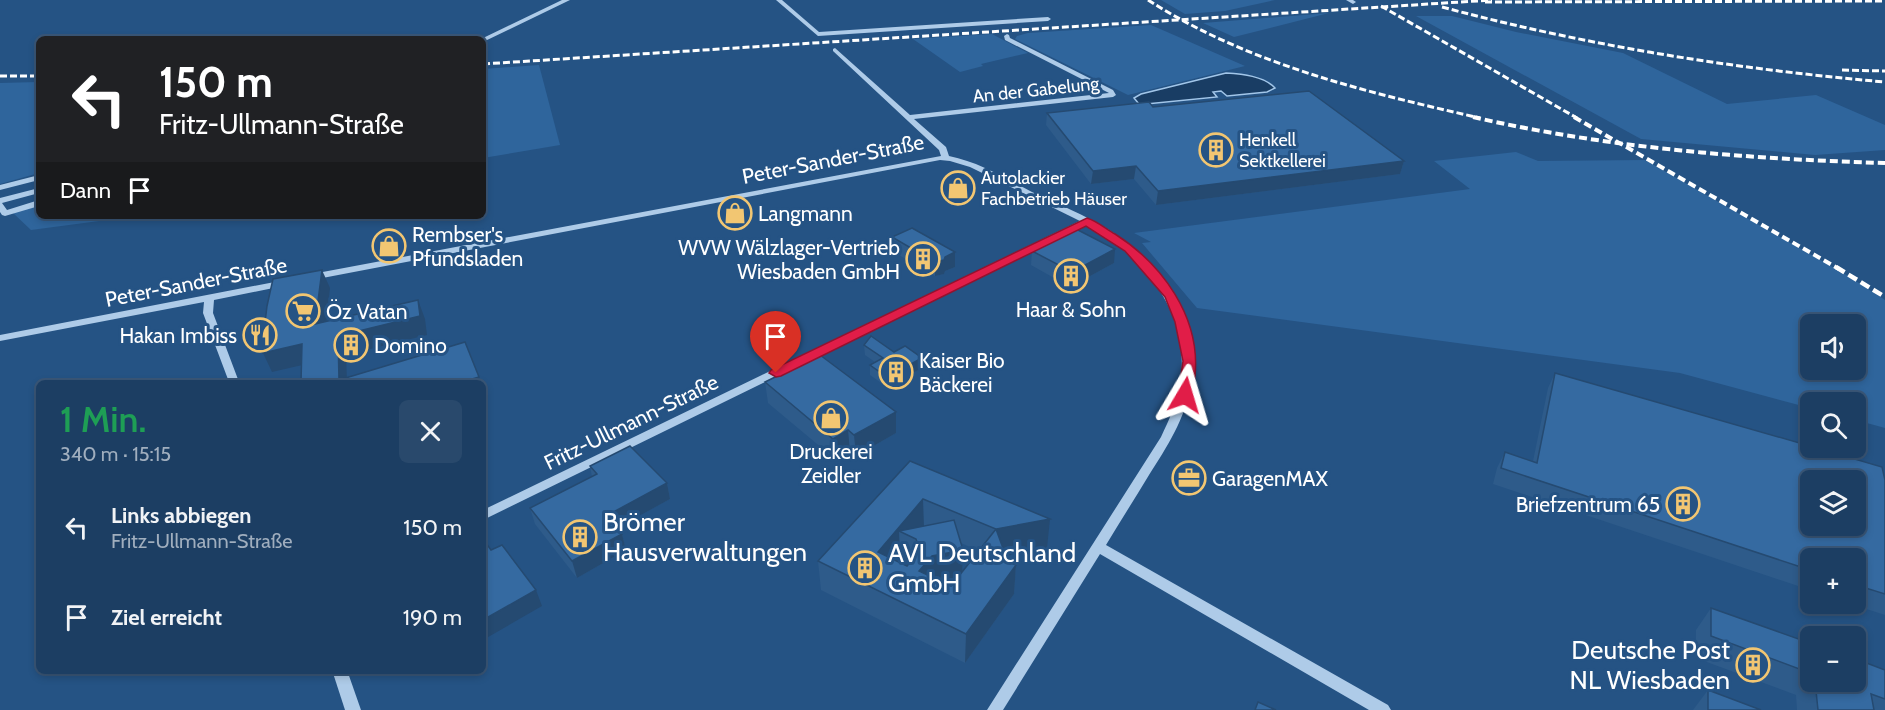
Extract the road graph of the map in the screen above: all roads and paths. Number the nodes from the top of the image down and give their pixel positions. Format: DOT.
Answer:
graph roads {
  1 [pos="567,0"];
  2 [pos="779,0"];
  3 [pos="1048,19"];
  4 [pos="1007,36"];
  5 [pos="486,39"];
  6 [pos="835,51"];
  7 [pos="909,117"];
  8 [pos="945,157"];
  9 [pos="36,178"];
  10 [pos="0,188"];
  11 [pos="36,191"];
  12 [pos="36,203"];
  13 [pos="2,206"];
  14 [pos="1087,221"];
  15 [pos="209,297"];
  16 [pos="0,338"];
  17 [pos="233,380"];
  18 [pos="486,514"];
  19 [pos="1099,547"];
  20 [pos="340,674"];
  21 [pos="353,710"];
  22 [pos="995,710"];
  23 [pos="1383,710"];
  1 -- 5 [label="street"];
  2 -- 3 [label="street"];
  4 -- 7 [label="street, An der Gabelung"];
  6 -- 7 [label="street"];
  7 -- 8 [label="street"];
  8 -- 14 [label="street, Peter-Sander-Straße"];
  8 -- 15 [label="street, Peter-Sander-Straße"];
  9 -- 10 [label="street"];
  11 -- 13 [label="street"];
  12 -- 13 [label="street"];
  14 -- 18 [label="street, Fritz-Ullmann-Straße"];
  14 -- 19 [label="street, Peter-Sander-Straße"];
  15 -- 16 [label="street, Peter-Sander-Straße"];
  15 -- 17 [label="street"];
  19 -- 22 [label="street, Peter-Sander-Straße"];
  19 -- 23 [label="street"];
  20 -- 21 [label="street"];
}
